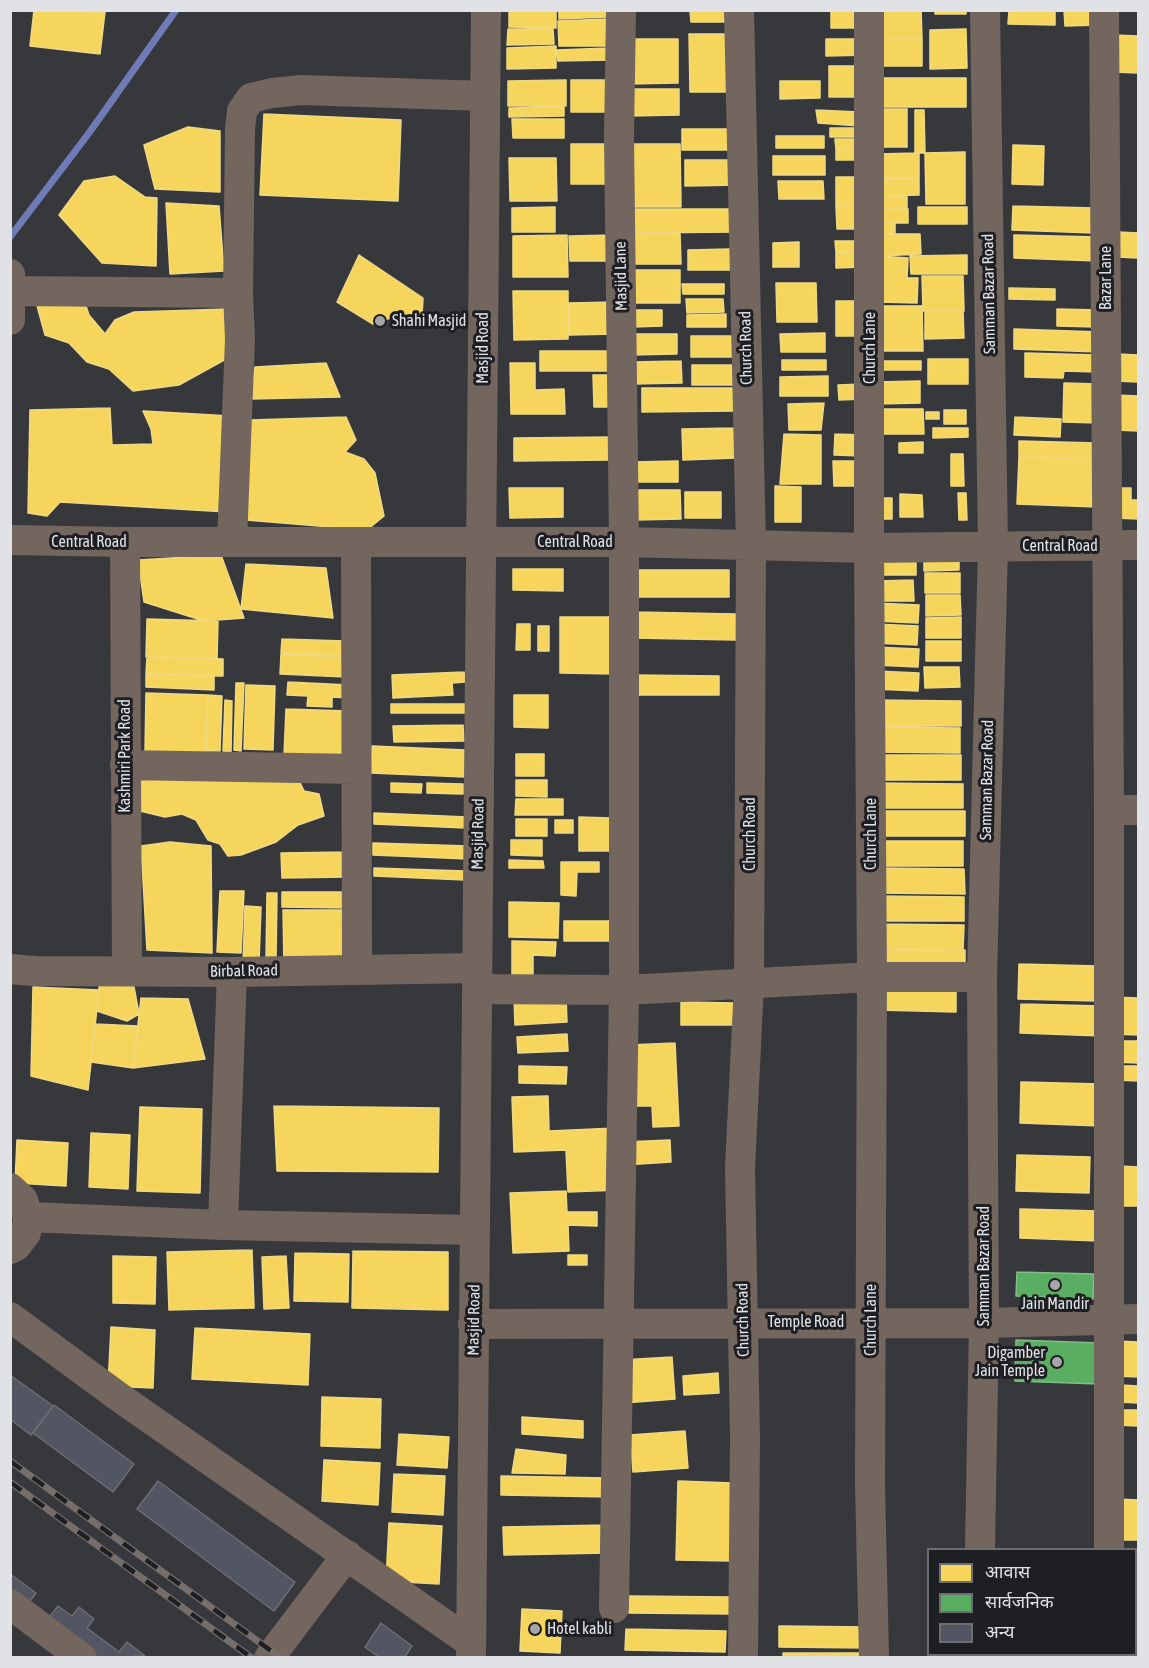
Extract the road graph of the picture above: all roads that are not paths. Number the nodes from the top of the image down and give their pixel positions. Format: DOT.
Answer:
graph roads {
  1 [pos="486,10"];
  2 [pos="621,10"];
  3 [pos="739,10"];
  4 [pos="869,10"];
  5 [pos="985,10"];
  6 [pos="1104,10"];
  7 [pos="485,96"];
  8 [pos="238,293"];
  9 [pos="11,295"];
  10 [pos="10,540"];
  11 [pos="125,542"];
  12 [pos="232,542"];
  13 [pos="356,542"];
  14 [pos="481,542"];
  15 [pos="624,542"];
  16 [pos="1108,545"];
  17 [pos="1138,545"];
  18 [pos="751,546"];
  19 [pos="993,546"];
  20 [pos="869,548"];
  21 [pos="125,765"];
  22 [pos="356,769"];
  23 [pos="1109,810"];
  24 [pos="1138,810"];
  25 [pos="10,969"];
  26 [pos="357,969"];
  27 [pos="127,970"];
  28 [pos="232,972"];
  29 [pos="872,976"];
  30 [pos="982,977"];
  31 [pos="477,978"];
  32 [pos="749,984"];
  33 [pos="624,990"];
  34 [pos="10,1188"];
  35 [pos="28,1217"];
  36 [pos="223,1225"];
  37 [pos="474,1230"];
  38 [pos="10,1249"];
  39 [pos="10,1317"];
  40 [pos="1138,1319"];
  41 [pos="1108,1320"];
  42 [pos="871,1322"];
  43 [pos="744,1323"];
  44 [pos="984,1323"];
  45 [pos="474,1324"];
  46 [pos="618,1325"];
  47 [pos="980,1548"];
  48 [pos="1108,1548"];
  49 [pos="347,1555"];
  50 [pos="10,1604"];
  51 [pos="615,1608"];
  52 [pos="471,1649"];
  53 [pos="82,1658"];
  54 [pos="269,1658"];
  55 [pos="743,1658"];
  56 [pos="874,1658"];
  1 -- 7 [label="street, Masjid Road"];
  2 -- 15 [label="street, Masjid Lane"];
  3 -- 18 [label="street, Church Road"];
  4 -- 20 [label="street, Church Lane"];
  5 -- 19 [label="street, Samman Bazar Road"];
  6 -- 16 [label="street, Bazar Lane"];
  7 -- 8 [label="street"];
  7 -- 14 [label="street, Masjid Road"];
  8 -- 9 [label="street"];
  8 -- 12 [label="street"];
  10 -- 11 [label="street, Central Road"];
  11 -- 12 [label="street, Central Road"];
  11 -- 21 [label="street, Kashmiri Park Road"];
  12 -- 13 [label="street, Central Road"];
  13 -- 14 [label="street, Central Road"];
  13 -- 22 [label="street"];
  14 -- 15 [label="street, Central Road"];
  14 -- 31 [label="street, Masjid Road"];
  15 -- 18 [label="street, Central Road"];
  15 -- 33 [label="street, Masjid Lane"];
  16 -- 17 [label="street, Central Road"];
  16 -- 19 [label="street, Central Road"];
  16 -- 23 [label="street, Bazar Lane"];
  18 -- 20 [label="street, Central Road"];
  18 -- 32 [label="street, Church Road"];
  19 -- 20 [label="street, Central Road"];
  19 -- 30 [label="street, Samman Bazar Road"];
  20 -- 29 [label="street, Church Lane"];
  21 -- 22 [label="street"];
  21 -- 27 [label="street, Kashmiri Park Road"];
  22 -- 26 [label="street"];
  23 -- 24 [label="street"];
  23 -- 41 [label="street, Bazar Lane"];
  25 -- 27 [label="street, Birbal Road"];
  26 -- 28 [label="street, Birbal Road"];
  26 -- 31 [label="street, Birbal Road"];
  27 -- 28 [label="street, Birbal Road"];
  28 -- 36 [label="street"];
  29 -- 30 [label="street, Birbal Road"];
  29 -- 32 [label="street, Birbal Road"];
  29 -- 42 [label="street, Church Lane"];
  30 -- 44 [label="street, Samman Bazar Road"];
  31 -- 33 [label="street, Birbal Road"];
  31 -- 37 [label="street, Masjid Road"];
  32 -- 33 [label="street, Birbal Road"];
  32 -- 43 [label="street, Church Road"];
  33 -- 46 [label="street, Masjid Lane"];
  34 -- 35 [label="street"];
  35 -- 36 [label="street"];
  35 -- 38 [label="street"];
  36 -- 37 [label="street"];
  37 -- 45 [label="street, Masjid Road"];
  39 -- 49 [label="street"];
  40 -- 41 [label="street, Temple Road"];
  41 -- 44 [label="street, Temple Road"];
  41 -- 48 [label="street, Bazar Lane"];
  42 -- 43 [label="street, Temple Road"];
  42 -- 44 [label="street, Temple Road"];
  42 -- 56 [label="street, Church Lane"];
  43 -- 46 [label="street, Temple Road"];
  43 -- 55 [label="street, Church Road"];
  44 -- 47 [label="street, Samman Bazar Road"];
  45 -- 46 [label="street, Temple Road"];
  45 -- 52 [label="street, Masjid Road"];
  46 -- 51 [label="street, Masjid Lane"];
  49 -- 52 [label="street"];
  49 -- 54 [label="street"];
  50 -- 53 [label="street"];
}
